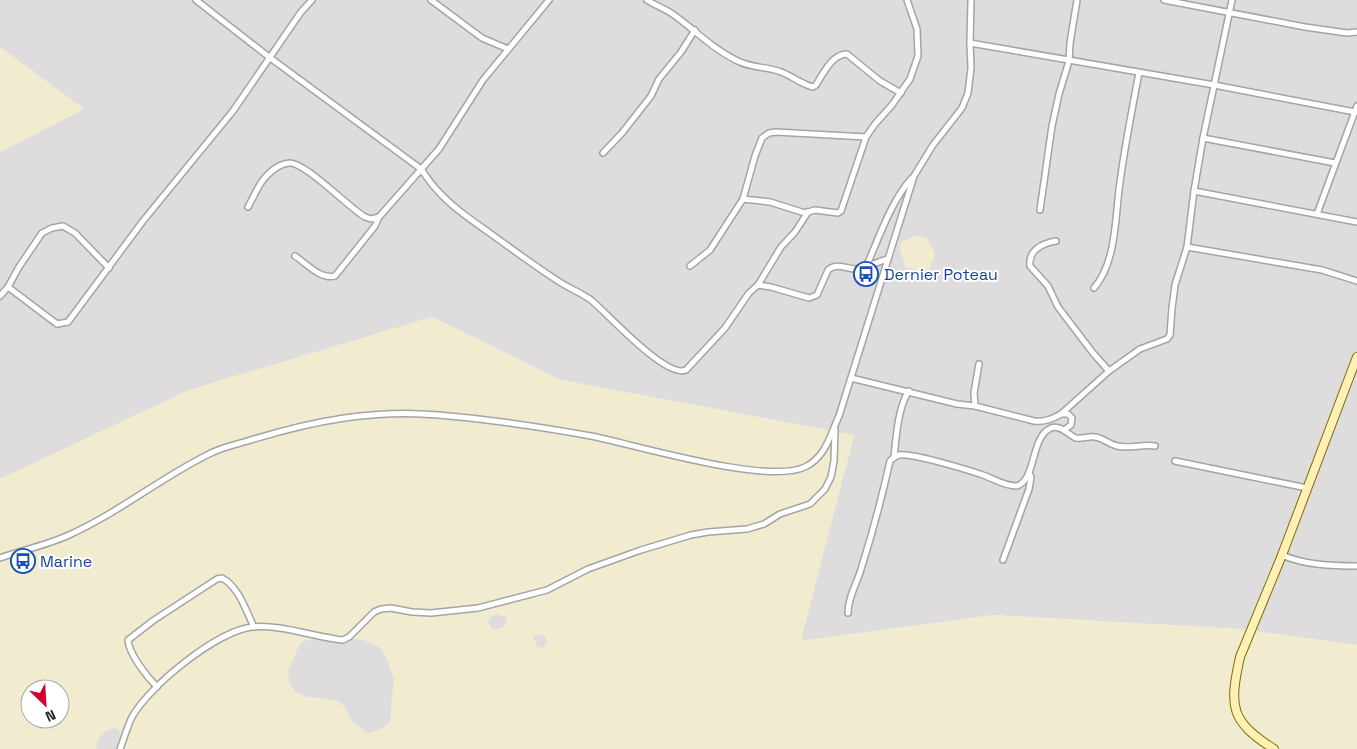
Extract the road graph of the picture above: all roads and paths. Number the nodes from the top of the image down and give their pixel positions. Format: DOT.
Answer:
graph roads {
  1 [pos="196,0"];
  2 [pos="312,0"];
  3 [pos="431,0"];
  4 [pos="549,0"];
  5 [pos="647,0"];
  6 [pos="906,0"];
  7 [pos="972,0"];
  8 [pos="1077,0"];
  9 [pos="1164,0"];
  10 [pos="1232,0"];
  11 [pos="1230,14"];
  12 [pos="695,30"];
  13 [pos="1357,32"];
  14 [pos="970,44"];
  15 [pos="508,49"];
  16 [pos="270,57"];
  17 [pos="1069,61"];
  18 [pos="1139,73"];
  19 [pos="1214,85"];
  20 [pos="901,93"];
  21 [pos="1357,106"];
  22 [pos="1355,112"];
  23 [pos="866,137"];
  24 [pos="1203,138"];
  25 [pos="603,153"];
  26 [pos="1335,163"];
  27 [pos="421,169"];
  28 [pos="914,176"];
  29 [pos="1194,191"];
  30 [pos="743,199"];
  31 [pos="248,207"];
  32 [pos="1040,210"];
  33 [pos="808,212"];
  34 [pos="1317,214"];
  35 [pos="379,217"];
  36 [pos="1357,222"];
  37 [pos="1056,240"];
  38 [pos="1187,247"];
  39 [pos="295,256"];
  40 [pos="888,259"];
  41 [pos="690,266"];
  42 [pos="866,267"];
  43 [pos="109,268"];
  44 [pos="1357,281"];
  45 [pos="758,285"];
  46 [pos="8,287"];
  47 [pos="1094,288"];
  48 [pos="0,296"];
  49 [pos="1357,356"];
  50 [pos="979,364"];
  51 [pos="1109,371"];
  52 [pos="851,378"];
  53 [pos="909,391"];
  54 [pos="976,406"];
  55 [pos="1061,414"];
  56 [pos="1052,419"];
  57 [pos="835,424"];
  58 [pos="1054,427"];
  59 [pos="1064,430"];
  60 [pos="1156,446"];
  61 [pos="894,457"];
  62 [pos="1175,461"];
  63 [pos="1029,473"];
  64 [pos="1307,488"];
  65 [pos="1282,555"];
  66 [pos="0,558"];
  67 [pos="1003,560"];
  68 [pos="1357,566"];
  69 [pos="848,613"];
  70 [pos="254,627"];
  71 [pos="157,687"];
  72 [pos="120,749"];
  73 [pos="1274,749"];
  1 -- 16 [label="street"];
  2 -- 16 [label="street"];
  3 -- 15 [label="street"];
  4 -- 15 [label="street"];
  5 -- 12 [label="street"];
  6 -- 20 [label="street"];
  7 -- 14 [label="street"];
  8 -- 17 [label="street"];
  9 -- 11 [label="street"];
  10 -- 11 [label="street"];
  11 -- 13 [label="street"];
  11 -- 19 [label="street"];
  12 -- 20 [label="street"];
  12 -- 25 [label="street"];
  14 -- 17 [label="street"];
  14 -- 28 [label="street"];
  15 -- 27 [label="street"];
  16 -- 27 [label="street"];
  16 -- 43 [label="street"];
  17 -- 18 [label="street"];
  17 -- 32 [label="street"];
  18 -- 19 [label="street"];
  18 -- 47 [label="street"];
  19 -- 22 [label="street"];
  19 -- 24 [label="street"];
  20 -- 23 [label="street"];
  21 -- 22 [label="street"];
  22 -- 26 [label="street"];
  23 -- 30 [label="street"];
  23 -- 33 [label="street"];
  24 -- 26 [label="street"];
  24 -- 29 [label="street"];
  26 -- 34 [label="street"];
  27 -- 35 [label="street"];
  27 -- 45 [label="street"];
  28 -- 40 [label="street"];
  28 -- 42 [label="street"];
  29 -- 34 [label="street"];
  29 -- 38 [label="street"];
  30 -- 33 [label="street"];
  30 -- 41 [label="street"];
  31 -- 35 [label="street"];
  33 -- 45 [label="street"];
  34 -- 36 [label="street"];
  35 -- 39 [label="street"];
  37 -- 51 [label="street"];
  38 -- 44 [label="street"];
  38 -- 51 [label="street"];
  40 -- 42 [label="street"];
  40 -- 52 [label="street"];
  42 -- 45 [label="street"];
  43 -- 46 [label="street"];
  43 -- 46 [label="street"];
  46 -- 48 [label="street"];
  49 -- 64 [label="street"];
  50 -- 54 [label="street"];
  51 -- 55 [label="street"];
  52 -- 53 [label="street"];
  52 -- 57 [label="street"];
  53 -- 54 [label="street"];
  53 -- 61 [label="street"];
  54 -- 56 [label="street"];
  55 -- 56 [label="street"];
  55 -- 59 [label="street"];
  56 -- 58 [label="street"];
  57 -- 66 [label="street"];
  57 -- 70 [label="street"];
  58 -- 59 [label="street"];
  58 -- 63 [label="street"];
  59 -- 60 [label="street"];
  61 -- 63 [label="street"];
  61 -- 69 [label="street"];
  62 -- 64 [label="street"];
  63 -- 67 [label="street"];
  64 -- 65 [label="street"];
  65 -- 68 [label="street"];
  65 -- 73 [label="street"];
  70 -- 71 [label="street"];
  70 -- 71 [label="street"];
  71 -- 72 [label="street"];
}
